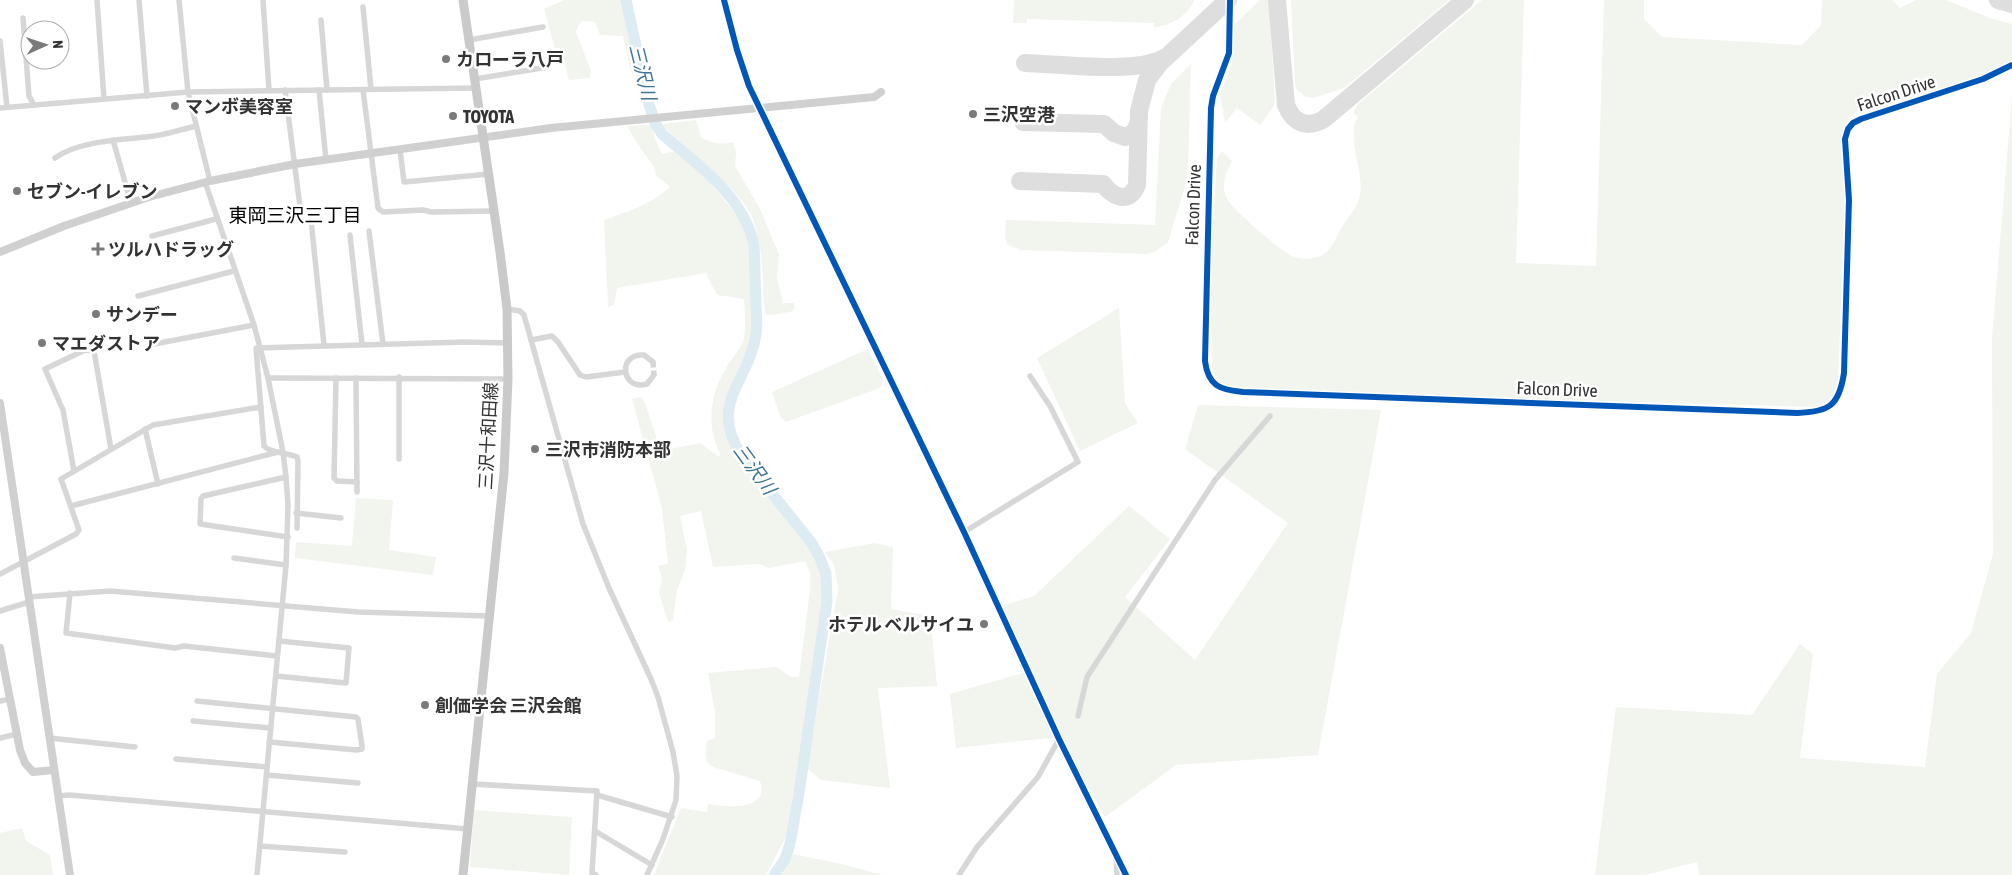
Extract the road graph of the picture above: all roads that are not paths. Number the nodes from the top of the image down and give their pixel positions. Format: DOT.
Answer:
graph roads {
  1 [pos="97,0"];
  2 [pos="139,0"];
  3 [pos="178,0"];
  4 [pos="263,0"];
  5 [pos="463,0"];
  6 [pos="724,0"];
  7 [pos="1230,0"];
  8 [pos="363,7"];
  9 [pos="23,18"];
  10 [pos="321,20"];
  11 [pos="543,27"];
  12 [pos="469,40"];
  13 [pos="0,41"];
  14 [pos="2012,65"];
  15 [pos="548,67"];
  16 [pos="476,84"];
  17 [pos="371,89"];
  18 [pos="270,90"];
  19 [pos="285,90"];
  20 [pos="319,90"];
  21 [pos="327,90"];
  22 [pos="363,90"];
  23 [pos="188,92"];
  24 [pos="881,92"];
  25 [pos="147,96"];
  26 [pos="104,99"];
  27 [pos="34,105"];
  28 [pos="3,108"];
  29 [pos="760,108"];
  30 [pos="196,126"];
  31 [pos="483,138"];
  32 [pos="113,140"];
  33 [pos="400,150"];
  34 [pos="370,154"];
  35 [pos="55,158"];
  36 [pos="326,160"];
  37 [pos="295,164"];
  38 [pos="489,174"];
  39 [pos="208,182"];
  40 [pos="131,203"];
  41 [pos="495,211"];
  42 [pos="301,214"];
  43 [pos="216,219"];
  44 [pos="311,220"];
  45 [pos="369,231"];
  46 [pos="350,235"];
  47 [pos="152,236"];
  48 [pos="0,252"];
  49 [pos="234,271"];
  50 [pos="138,296"];
  51 [pos="507,308"];
  52 [pos="254,325"];
  53 [pos="531,340"];
  54 [pos="508,343"];
  55 [pos="362,344"];
  56 [pos="383,344"];
  57 [pos="324,345"];
  58 [pos="149,346"];
  59 [pos="260,348"];
  60 [pos="653,362"];
  61 [pos="625,372"];
  62 [pos="654,375"];
  63 [pos="1030,376"];
  64 [pos="399,377"];
  65 [pos="268,378"];
  66 [pos="336,378"];
  67 [pos="356,378"];
  68 [pos="508,379"];
  69 [pos="0,403"];
  70 [pos="261,407"];
  71 [pos="1270,416"];
  72 [pos="145,429"];
  73 [pos="111,449"];
  74 [pos="281,452"];
  75 [pos="399,459"];
  76 [pos="74,471"];
  77 [pos="286,477"];
  78 [pos="357,482"];
  79 [pos="158,484"];
  80 [pos="357,492"];
  81 [pos="71,506"];
  82 [pos="288,513"];
  83 [pos="297,513"];
  84 [pos="341,518"];
  85 [pos="297,528"];
  86 [pos="964,532"];
  87 [pos="288,537"];
  88 [pos="234,558"];
  89 [pos="24,563"];
  90 [pos="286,565"];
  91 [pos="0,574"];
  92 [pos="70,593"];
  93 [pos="28,599"];
  94 [pos="282,605"];
  95 [pos="0,610"];
  96 [pos="489,616"];
  97 [pos="279,641"];
  98 [pos="0,648"];
  99 [pos="277,656"];
  100 [pos="276,676"];
  101 [pos="10,699"];
  102 [pos="0,701"];
  103 [pos="197,701"];
  104 [pos="273,707"];
  105 [pos="1078,716"];
  106 [pos="193,721"];
  107 [pos="271,728"];
  108 [pos="17,734"];
  109 [pos="0,738"];
  110 [pos="49,738"];
  111 [pos="1058,739"];
  112 [pos="270,742"];
  113 [pos="135,747"];
  114 [pos="176,759"];
  115 [pos="267,767"];
  116 [pos="54,770"];
  117 [pos="266,775"];
  118 [pos="358,783"];
  119 [pos="472,784"];
  120 [pos="597,795"];
  121 [pos="58,796"];
  122 [pos="263,812"];
  123 [pos="672,817"];
  124 [pos="468,829"];
  125 [pos="595,831"];
  126 [pos="260,846"];
  127 [pos="345,852"];
  128 [pos="1116,852"];
  129 [pos="652,865"];
  130 [pos="70,875"];
  131 [pos="257,875"];
  132 [pos="463,875"];
  133 [pos="596,875"];
  134 [pos="647,875"];
  135 [pos="959,875"];
  136 [pos="1117,875"];
  137 [pos="1126,875"];
  1 -- 26 [label="street"];
  2 -- 25 [label="street"];
  3 -- 23 [label="street"];
  4 -- 18 [label="street"];
  5 -- 12 [label="main road, 三沢十和田線"];
  6 -- 29 [label="street"];
  7 -- 14 [label="street, Falcon Drive"];
  8 -- 17 [label="street"];
  9 -- 27 [label="street"];
  10 -- 21 [label="street"];
  11 -- 12 [label="street"];
  12 -- 16 [label="main road, 三沢十和田線"];
  13 -- 28 [label="street"];
  15 -- 16 [label="street"];
  16 -- 17 [label="street"];
  16 -- 31 [label="main road, 三沢十和田線"];
  17 -- 22 [label="street"];
  18 -- 19 [label="street"];
  18 -- 23 [label="street"];
  19 -- 20 [label="street"];
  19 -- 37 [label="street"];
  20 -- 21 [label="street"];
  20 -- 36 [label="street"];
  21 -- 22 [label="street"];
  22 -- 34 [label="street"];
  23 -- 25 [label="street"];
  23 -- 30 [label="street"];
  24 -- 29 [label="street"];
  25 -- 26 [label="street"];
  26 -- 27 [label="street"];
  27 -- 28 [label="street"];
  29 -- 31 [label="street"];
  29 -- 86 [label="street"];
  30 -- 32 [label="street"];
  30 -- 39 [label="street"];
  31 -- 33 [label="street"];
  31 -- 38 [label="main road, 三沢十和田線"];
  32 -- 35 [label="street"];
  32 -- 40 [label="street"];
  33 -- 34 [label="street"];
  33 -- 38 [label="street"];
  34 -- 36 [label="street"];
  34 -- 41 [label="street"];
  36 -- 37 [label="street"];
  37 -- 39 [label="street"];
  37 -- 42 [label="street"];
  38 -- 41 [label="main road, 三沢十和田線"];
  39 -- 40 [label="street"];
  39 -- 43 [label="street"];
  40 -- 48 [label="street"];
  41 -- 51 [label="main road, 三沢十和田線"];
  43 -- 47 [label="street"];
  43 -- 49 [label="street"];
  44 -- 57 [label="street"];
  45 -- 56 [label="street"];
  46 -- 55 [label="street"];
  49 -- 50 [label="street"];
  49 -- 52 [label="street"];
  51 -- 53 [label="street"];
  51 -- 54 [label="main road, 三沢十和田線"];
  52 -- 58 [label="street"];
  52 -- 59 [label="street"];
  53 -- 61 [label="street"];
  53 -- 123 [label="street"];
  54 -- 56 [label="street"];
  54 -- 68 [label="main road, 三沢十和田線"];
  55 -- 56 [label="street"];
  55 -- 57 [label="street"];
  57 -- 59 [label="street"];
  59 -- 65 [label="street"];
  59 -- 70 [label="street"];
  60 -- 61 [label="street"];
  61 -- 62 [label="street"];
  63 -- 86 [label="street"];
  64 -- 67 [label="street"];
  64 -- 68 [label="street"];
  64 -- 75 [label="street"];
  65 -- 66 [label="street"];
  65 -- 74 [label="street"];
  66 -- 67 [label="street"];
  66 -- 78 [label="street"];
  67 -- 78 [label="street"];
  68 -- 96 [label="main road, 三沢十和田線"];
  69 -- 89 [label="street"];
  70 -- 72 [label="street"];
  70 -- 74 [label="street"];
  71 -- 105 [label="street"];
  72 -- 73 [label="street"];
  72 -- 79 [label="street"];
  73 -- 76 [label="street"];
  73 -- 76 [label="street"];
  74 -- 77 [label="street"];
  74 -- 79 [label="street"];
  74 -- 83 [label="street"];
  76 -- 81 [label="street"];
  77 -- 82 [label="street"];
  77 -- 87 [label="street"];
  78 -- 80 [label="street"];
  79 -- 81 [label="street"];
  81 -- 89 [label="street"];
  82 -- 83 [label="street"];
  82 -- 87 [label="street"];
  83 -- 84 [label="street"];
  83 -- 85 [label="street"];
  86 -- 111 [label="street"];
  87 -- 90 [label="street"];
  88 -- 90 [label="street"];
  89 -- 91 [label="street"];
  89 -- 93 [label="street"];
  90 -- 94 [label="street"];
  92 -- 93 [label="street"];
  92 -- 94 [label="street"];
  92 -- 99 [label="street"];
  93 -- 95 [label="street"];
  93 -- 110 [label="street"];
  94 -- 96 [label="street"];
  94 -- 97 [label="street"];
  96 -- 119 [label="main road, 三沢十和田線"];
  97 -- 99 [label="street"];
  97 -- 100 [label="street"];
  98 -- 101 [label="street"];
  99 -- 100 [label="street"];
  100 -- 104 [label="street"];
  101 -- 102 [label="street"];
  101 -- 108 [label="street"];
  103 -- 104 [label="street"];
  104 -- 107 [label="street"];
  104 -- 112 [label="street"];
  106 -- 107 [label="street"];
  107 -- 112 [label="street"];
  108 -- 109 [label="street"];
  108 -- 116 [label="street"];
  110 -- 113 [label="street"];
  110 -- 116 [label="street"];
  111 -- 128 [label="street"];
  111 -- 135 [label="street"];
  112 -- 115 [label="street"];
  114 -- 115 [label="street"];
  115 -- 117 [label="street"];
  116 -- 121 [label="street"];
  117 -- 118 [label="street"];
  117 -- 122 [label="street"];
  119 -- 120 [label="street"];
  119 -- 124 [label="main road, 三沢十和田線"];
  120 -- 123 [label="street"];
  120 -- 125 [label="street"];
  121 -- 122 [label="street"];
  121 -- 130 [label="street"];
  122 -- 124 [label="street"];
  122 -- 126 [label="street"];
  123 -- 129 [label="street"];
  124 -- 132 [label="main road, 三沢十和田線"];
  125 -- 129 [label="street"];
  125 -- 133 [label="street"];
  126 -- 127 [label="street"];
  126 -- 131 [label="street"];
  128 -- 136 [label="street"];
  128 -- 137 [label="street"];
  129 -- 134 [label="street"];
}
